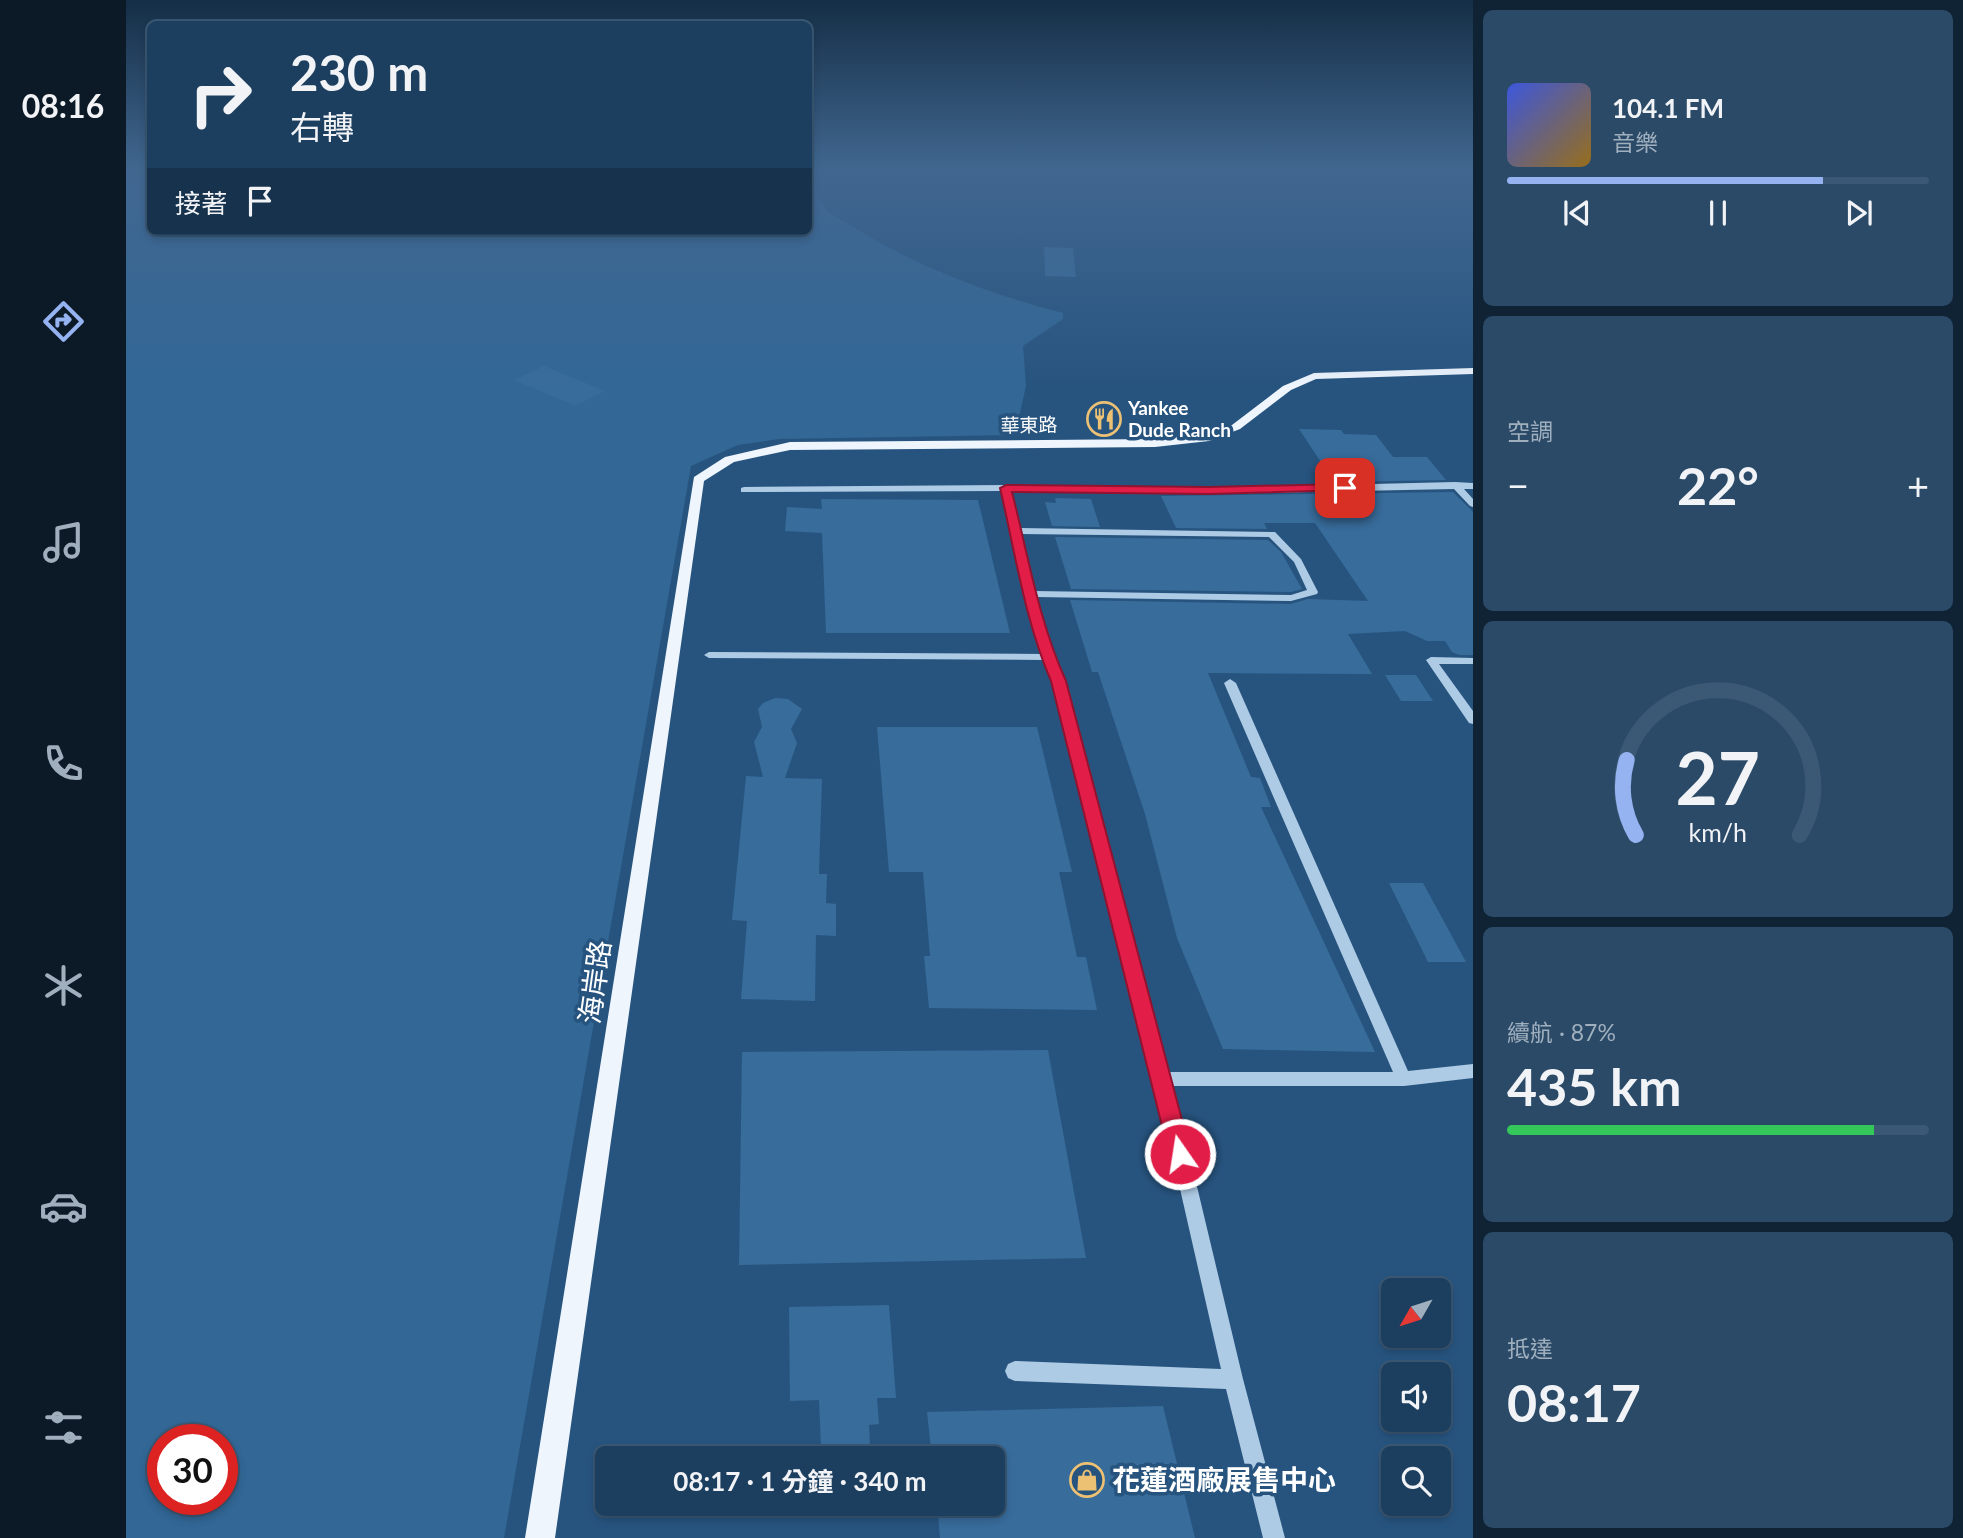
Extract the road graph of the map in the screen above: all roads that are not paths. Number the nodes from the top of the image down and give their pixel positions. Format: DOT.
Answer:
graph roads {
  1 [pos="1473,371"];
  2 [pos="736,456"];
  3 [pos="1455,485"];
  4 [pos="1473,486"];
  5 [pos="1006,488"];
  6 [pos="744,490"];
  7 [pos="1473,504"];
  8 [pos="1017,531"];
  9 [pos="1031,594"];
  10 [pos="709,655"];
  11 [pos="1048,657"];
  12 [pos="1473,661"];
  13 [pos="1230,683"];
  14 [pos="1473,720"];
  15 [pos="1473,1071"];
  16 [pos="1163,1079"];
  17 [pos="1404,1079"];
  18 [pos="1015,1371"];
  19 [pos="1233,1379"];
  20 [pos="540,1538"];
  21 [pos="1274,1538"];
  1 -- 2 [label="main road, 華東路"];
  2 -- 20 [label="main road, 海岸路"];
  3 -- 4 [label="street"];
  3 -- 5 [label="street"];
  3 -- 7 [label="street"];
  5 -- 6 [label="street"];
  5 -- 8 [label="street"];
  8 -- 9 [label="street"];
  8 -- 9 [label="street"];
  9 -- 11 [label="street"];
  10 -- 11 [label="street"];
  11 -- 16 [label="street"];
  12 -- 14 [label="street"];
  13 -- 17 [label="street"];
  15 -- 17 [label="street"];
  16 -- 17 [label="street"];
  16 -- 19 [label="street"];
  18 -- 19 [label="street"];
  19 -- 21 [label="street"];
}
